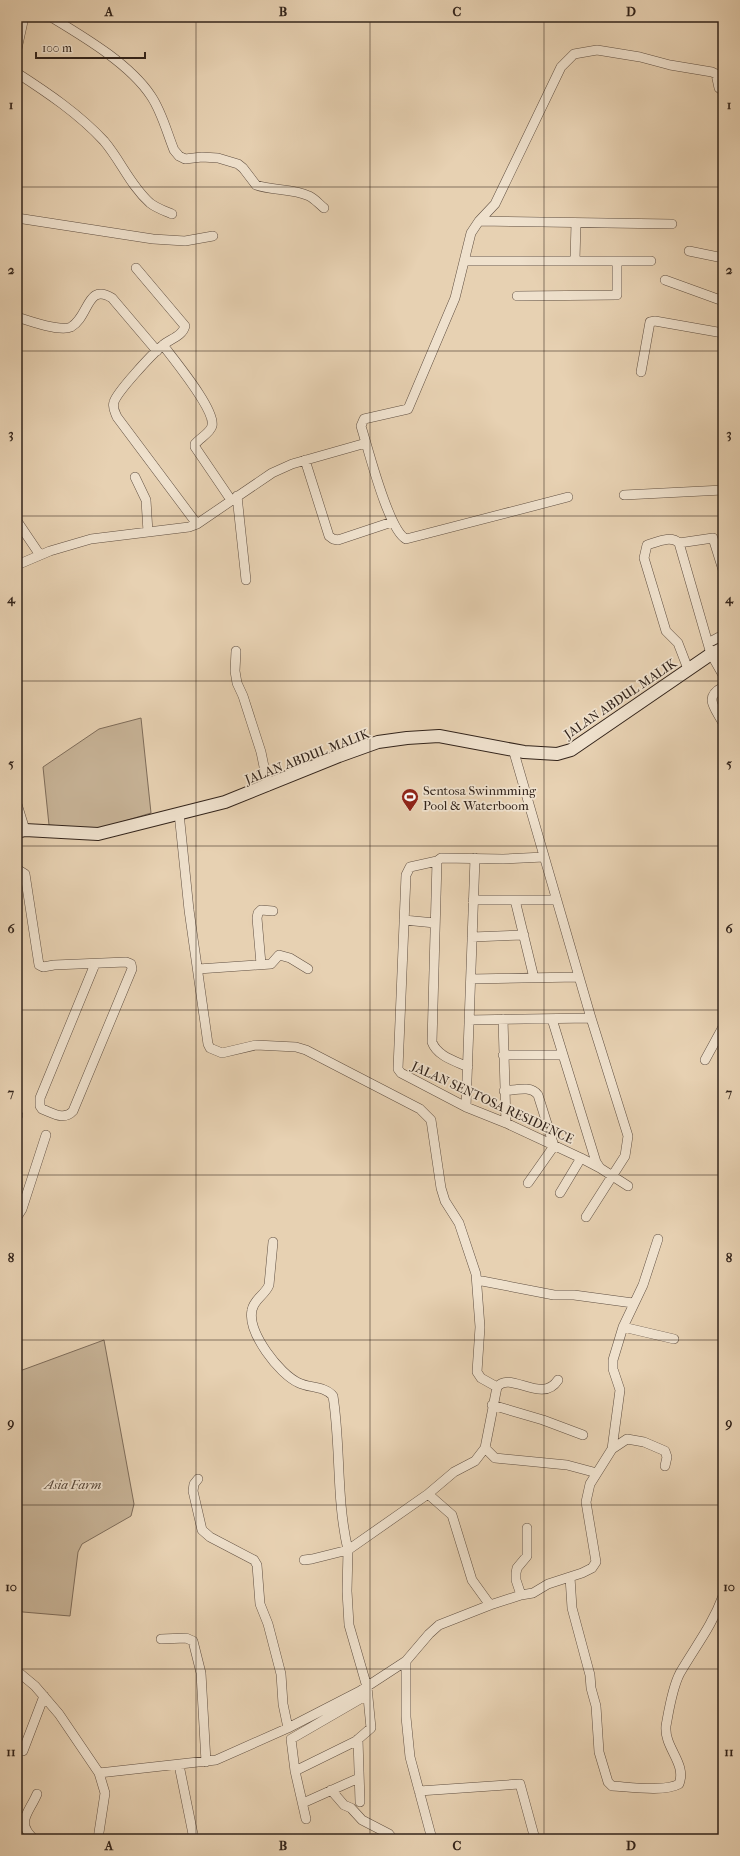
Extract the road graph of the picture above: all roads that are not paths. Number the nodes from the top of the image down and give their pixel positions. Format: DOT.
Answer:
graph roads {
  1 [pos="24,17"];
  2 [pos="51,17"];
  3 [pos="718,17"];
  4 [pos="723,18"];
  5 [pos="17,49"];
  6 [pos="17,73"];
  7 [pos="723,91"];
  8 [pos="324,208"];
  9 [pos="172,214"];
  10 [pos="17,218"];
  11 [pos="479,221"];
  12 [pos="576,223"];
  13 [pos="672,224"];
  14 [pos="213,236"];
  15 [pos="689,251"];
  16 [pos="723,258"];
  17 [pos="575,260"];
  18 [pos="464,261"];
  19 [pos="617,261"];
  20 [pos="651,261"];
  21 [pos="136,268"];
  22 [pos="665,280"];
  23 [pos="517,296"];
  24 [pos="723,301"];
  25 [pos="17,317"];
  26 [pos="723,333"];
  27 [pos="160,348"];
  28 [pos="641,372"];
  29 [pos="366,443"];
  30 [pos="305,460"];
  31 [pos="134,477"];
  32 [pos="723,490"];
  33 [pos="624,496"];
  34 [pos="568,497"];
  35 [pos="234,498"];
  36 [pos="17,520"];
  37 [pos="392,522"];
  38 [pos="197,524"];
  39 [pos="148,532"];
  40 [pos="679,543"];
  41 [pos="40,555"];
  42 [pos="17,566"];
  43 [pos="723,570"];
  44 [pos="246,580"];
  45 [pos="723,635"];
  46 [pos="710,648"];
  47 [pos="723,648"];
  48 [pos="236,650"];
  49 [pos="688,669"];
  50 [pos="723,675"];
  51 [pos="723,687"];
  52 [pos="723,723"];
  53 [pos="513,749"];
  54 [pos="268,786"];
  55 [pos="17,804"];
  56 [pos="179,813"];
  57 [pos="21,831"];
  58 [pos="544,857"];
  59 [pos="474,858"];
  60 [pos="437,861"];
  61 [pos="17,869"];
  62 [pos="473,900"];
  63 [pos="515,900"];
  64 [pos="556,900"];
  65 [pos="273,912"];
  66 [pos="404,920"];
  67 [pos="435,923"];
  68 [pos="524,935"];
  69 [pos="472,937"];
  70 [pos="95,964"];
  71 [pos="261,964"];
  72 [pos="198,969"];
  73 [pos="308,969"];
  74 [pos="579,977"];
  75 [pos="534,978"];
  76 [pos="471,979"];
  77 [pos="591,1018"];
  78 [pos="503,1019"];
  79 [pos="552,1019"];
  80 [pos="469,1020"];
  81 [pos="723,1027"];
  82 [pos="503,1055"];
  83 [pos="562,1055"];
  84 [pos="705,1060"];
  85 [pos="468,1067"];
  86 [pos="504,1091"];
  87 [pos="466,1107"];
  88 [pos="506,1123"];
  89 [pos="46,1135"];
  90 [pos="554,1146"];
  91 [pos="581,1158"];
  92 [pos="600,1168"];
  93 [pos="612,1176"];
  94 [pos="528,1183"];
  95 [pos="628,1186"];
  96 [pos="560,1193"];
  97 [pos="17,1217"];
  98 [pos="586,1217"];
  99 [pos="658,1239"];
  100 [pos="273,1242"];
  101 [pos="478,1282"];
  102 [pos="633,1303"];
  103 [pos="623,1327"];
  104 [pos="674,1339"];
  105 [pos="558,1380"];
  106 [pos="496,1387"];
  107 [pos="492,1405"];
  108 [pos="583,1435"];
  109 [pos="485,1448"];
  110 [pos="612,1449"];
  111 [pos="665,1466"];
  112 [pos="597,1473"];
  113 [pos="198,1479"];
  114 [pos="428,1494"];
  115 [pos="527,1528"];
  116 [pos="348,1550"];
  117 [pos="304,1560"];
  118 [pos="570,1577"];
  119 [pos="521,1595"];
  120 [pos="723,1596"];
  121 [pos="490,1605"];
  122 [pos="161,1639"];
  123 [pos="406,1661"];
  124 [pos="17,1671"];
  125 [pos="367,1691"];
  126 [pos="44,1696"];
  127 [pos="288,1728"];
  128 [pos="267,1736"];
  129 [pos="291,1739"];
  130 [pos="358,1739"];
  131 [pos="23,1751"];
  132 [pos="206,1762"];
  133 [pos="179,1765"];
  134 [pos="295,1771"];
  135 [pos="99,1773"];
  136 [pos="359,1778"];
  137 [pos="331,1790"];
  138 [pos="419,1791"];
  139 [pos="37,1794"];
  140 [pos="360,1802"];
  141 [pos="303,1803"];
  142 [pos="306,1819"];
  143 [pos="34,1839"];
  144 [pos="98,1839"];
  145 [pos="194,1839"];
  146 [pos="393,1839"];
  147 [pos="432,1839"];
  148 [pos="535,1839"];
  1 -- 5 [label="street"];
  2 -- 8 [label="street"];
  3 -- 4 [label="street"];
  6 -- 9 [label="street"];
  7 -- 11 [label="street"];
  10 -- 14 [label="street"];
  11 -- 12 [label="street"];
  11 -- 18 [label="street"];
  12 -- 13 [label="street"];
  12 -- 17 [label="street"];
  15 -- 16 [label="street"];
  17 -- 18 [label="street"];
  17 -- 19 [label="street"];
  18 -- 29 [label="street"];
  19 -- 20 [label="street"];
  19 -- 23 [label="street"];
  21 -- 27 [label="street"];
  22 -- 24 [label="street"];
  25 -- 27 [label="street"];
  26 -- 28 [label="street"];
  27 -- 35 [label="street"];
  27 -- 38 [label="street"];
  29 -- 30 [label="street"];
  29 -- 37 [label="street"];
  30 -- 35 [label="street"];
  30 -- 37 [label="street"];
  31 -- 39 [label="street"];
  32 -- 33 [label="street"];
  34 -- 37 [label="street"];
  35 -- 38 [label="street"];
  35 -- 44 [label="street"];
  36 -- 41 [label="street"];
  38 -- 39 [label="street"];
  39 -- 41 [label="street"];
  40 -- 43 [label="street"];
  40 -- 46 [label="street"];
  40 -- 49 [label="street"];
  41 -- 42 [label="street"];
  45 -- 46 [label="street"];
  46 -- 47 [label="street, JALAN ABDUL MALIK"];
  46 -- 49 [label="street, JALAN ABDUL MALIK"];
  46 -- 50 [label="street"];
  48 -- 54 [label="street"];
  49 -- 53 [label="street, JALAN ABDUL MALIK"];
  51 -- 52 [label="street"];
  53 -- 54 [label="street, JALAN ABDUL MALIK"];
  53 -- 58 [label="street"];
  54 -- 56 [label="street, JALAN ABDUL MALIK"];
  55 -- 57 [label="street"];
  56 -- 57 [label="street, JALAN ABDUL MALIK"];
  56 -- 72 [label="street"];
  58 -- 59 [label="street"];
  58 -- 64 [label="street"];
  59 -- 60 [label="street"];
  59 -- 62 [label="street"];
  60 -- 66 [label="street, JALAN SENTOSA RESIDENCE"];
  60 -- 67 [label="street"];
  61 -- 70 [label="street"];
  62 -- 63 [label="street"];
  62 -- 69 [label="street"];
  63 -- 64 [label="street"];
  63 -- 68 [label="street"];
  64 -- 74 [label="street"];
  65 -- 71 [label="street"];
  66 -- 67 [label="street"];
  66 -- 87 [label="street, JALAN SENTOSA RESIDENCE"];
  67 -- 85 [label="street"];
  68 -- 69 [label="street"];
  68 -- 75 [label="street"];
  69 -- 76 [label="street"];
  70 -- 70 [label="street"];
  71 -- 72 [label="street"];
  71 -- 73 [label="street"];
  72 -- 101 [label="street"];
  74 -- 75 [label="street"];
  74 -- 77 [label="street"];
  75 -- 76 [label="street"];
  76 -- 80 [label="street"];
  77 -- 79 [label="street"];
  77 -- 93 [label="street"];
  78 -- 79 [label="street"];
  78 -- 80 [label="street"];
  78 -- 82 [label="street"];
  79 -- 83 [label="street"];
  80 -- 85 [label="street"];
  81 -- 84 [label="street"];
  82 -- 83 [label="street"];
  82 -- 86 [label="street"];
  83 -- 92 [label="street"];
  85 -- 87 [label="street"];
  86 -- 88 [label="street"];
  86 -- 90 [label="street"];
  87 -- 88 [label="street, JALAN SENTOSA RESIDENCE"];
  88 -- 90 [label="street, JALAN SENTOSA RESIDENCE"];
  89 -- 97 [label="street"];
  90 -- 91 [label="street, JALAN SENTOSA RESIDENCE"];
  90 -- 94 [label="street"];
  91 -- 92 [label="street, JALAN SENTOSA RESIDENCE"];
  91 -- 96 [label="street"];
  92 -- 93 [label="street, JALAN SENTOSA RESIDENCE"];
  93 -- 95 [label="street, JALAN SENTOSA RESIDENCE"];
  93 -- 98 [label="street"];
  99 -- 102 [label="street"];
  100 -- 116 [label="street"];
  101 -- 102 [label="street"];
  101 -- 106 [label="street"];
  102 -- 103 [label="street"];
  103 -- 104 [label="street"];
  103 -- 110 [label="street"];
  105 -- 106 [label="street"];
  106 -- 107 [label="street"];
  107 -- 108 [label="street"];
  107 -- 109 [label="street"];
  109 -- 112 [label="street"];
  109 -- 114 [label="street"];
  110 -- 111 [label="street"];
  110 -- 112 [label="street"];
  112 -- 118 [label="street"];
  113 -- 127 [label="street"];
  114 -- 116 [label="street"];
  114 -- 121 [label="street"];
  115 -- 119 [label="street"];
  116 -- 117 [label="street"];
  116 -- 125 [label="street"];
  118 -- 119 [label="street"];
  118 -- 120 [label="street"];
  119 -- 121 [label="street"];
  121 -- 123 [label="street"];
  122 -- 132 [label="street"];
  123 -- 125 [label="street"];
  123 -- 138 [label="street"];
  124 -- 126 [label="street"];
  125 -- 127 [label="street"];
  125 -- 129 [label="street"];
  125 -- 130 [label="street"];
  126 -- 131 [label="street"];
  126 -- 135 [label="street"];
  127 -- 128 [label="street"];
  128 -- 129 [label="street"];
  128 -- 132 [label="street"];
  129 -- 134 [label="street"];
  130 -- 134 [label="street"];
  130 -- 136 [label="street"];
  132 -- 133 [label="street"];
  133 -- 135 [label="street"];
  133 -- 145 [label="street"];
  134 -- 141 [label="street"];
  135 -- 144 [label="street"];
  136 -- 137 [label="street"];
  136 -- 140 [label="street"];
  137 -- 141 [label="street"];
  137 -- 146 [label="street"];
  138 -- 147 [label="street"];
  138 -- 148 [label="street"];
  139 -- 143 [label="street"];
  141 -- 142 [label="street"];
}
